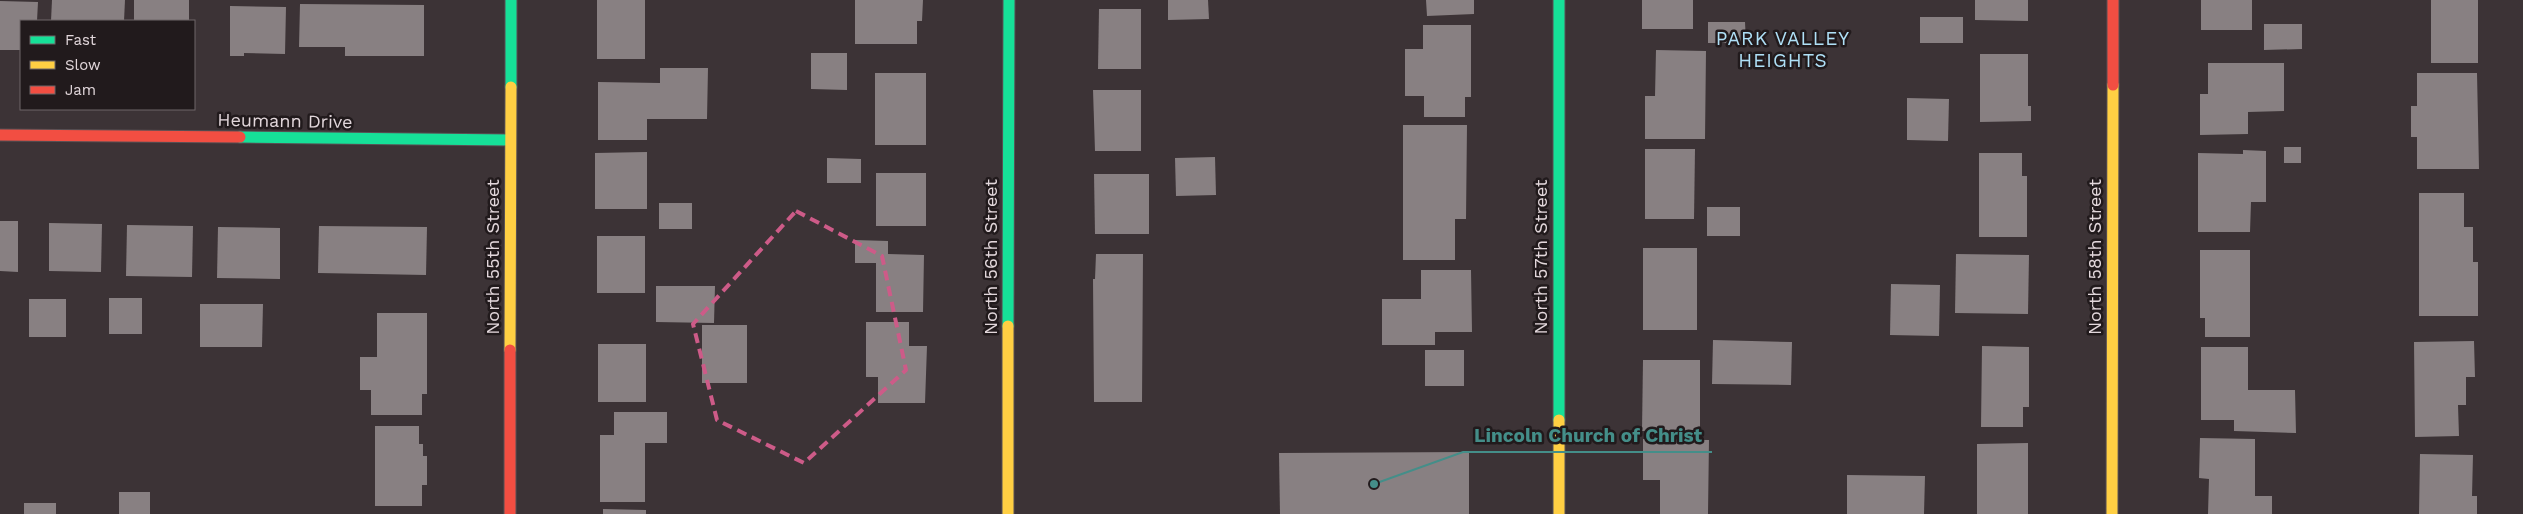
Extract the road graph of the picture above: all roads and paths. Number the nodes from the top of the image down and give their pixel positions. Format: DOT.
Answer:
graph roads {
  1 [pos="511,0"];
  2 [pos="1009,0"];
  3 [pos="1559,0"];
  4 [pos="2113,0"];
  5 [pos="0,136"];
  6 [pos="510,140"];
  7 [pos="510,514"];
  8 [pos="1008,514"];
  9 [pos="1559,514"];
  10 [pos="2112,514"];
  1 -- 6 [label="street, North 55th Street"];
  2 -- 8 [label="street, North 56th Street"];
  3 -- 9 [label="street, North 57th Street"];
  4 -- 10 [label="street, North 58th Street"];
  5 -- 6 [label="street, Heumann Drive"];
  6 -- 7 [label="street, North 55th Street"];
}
